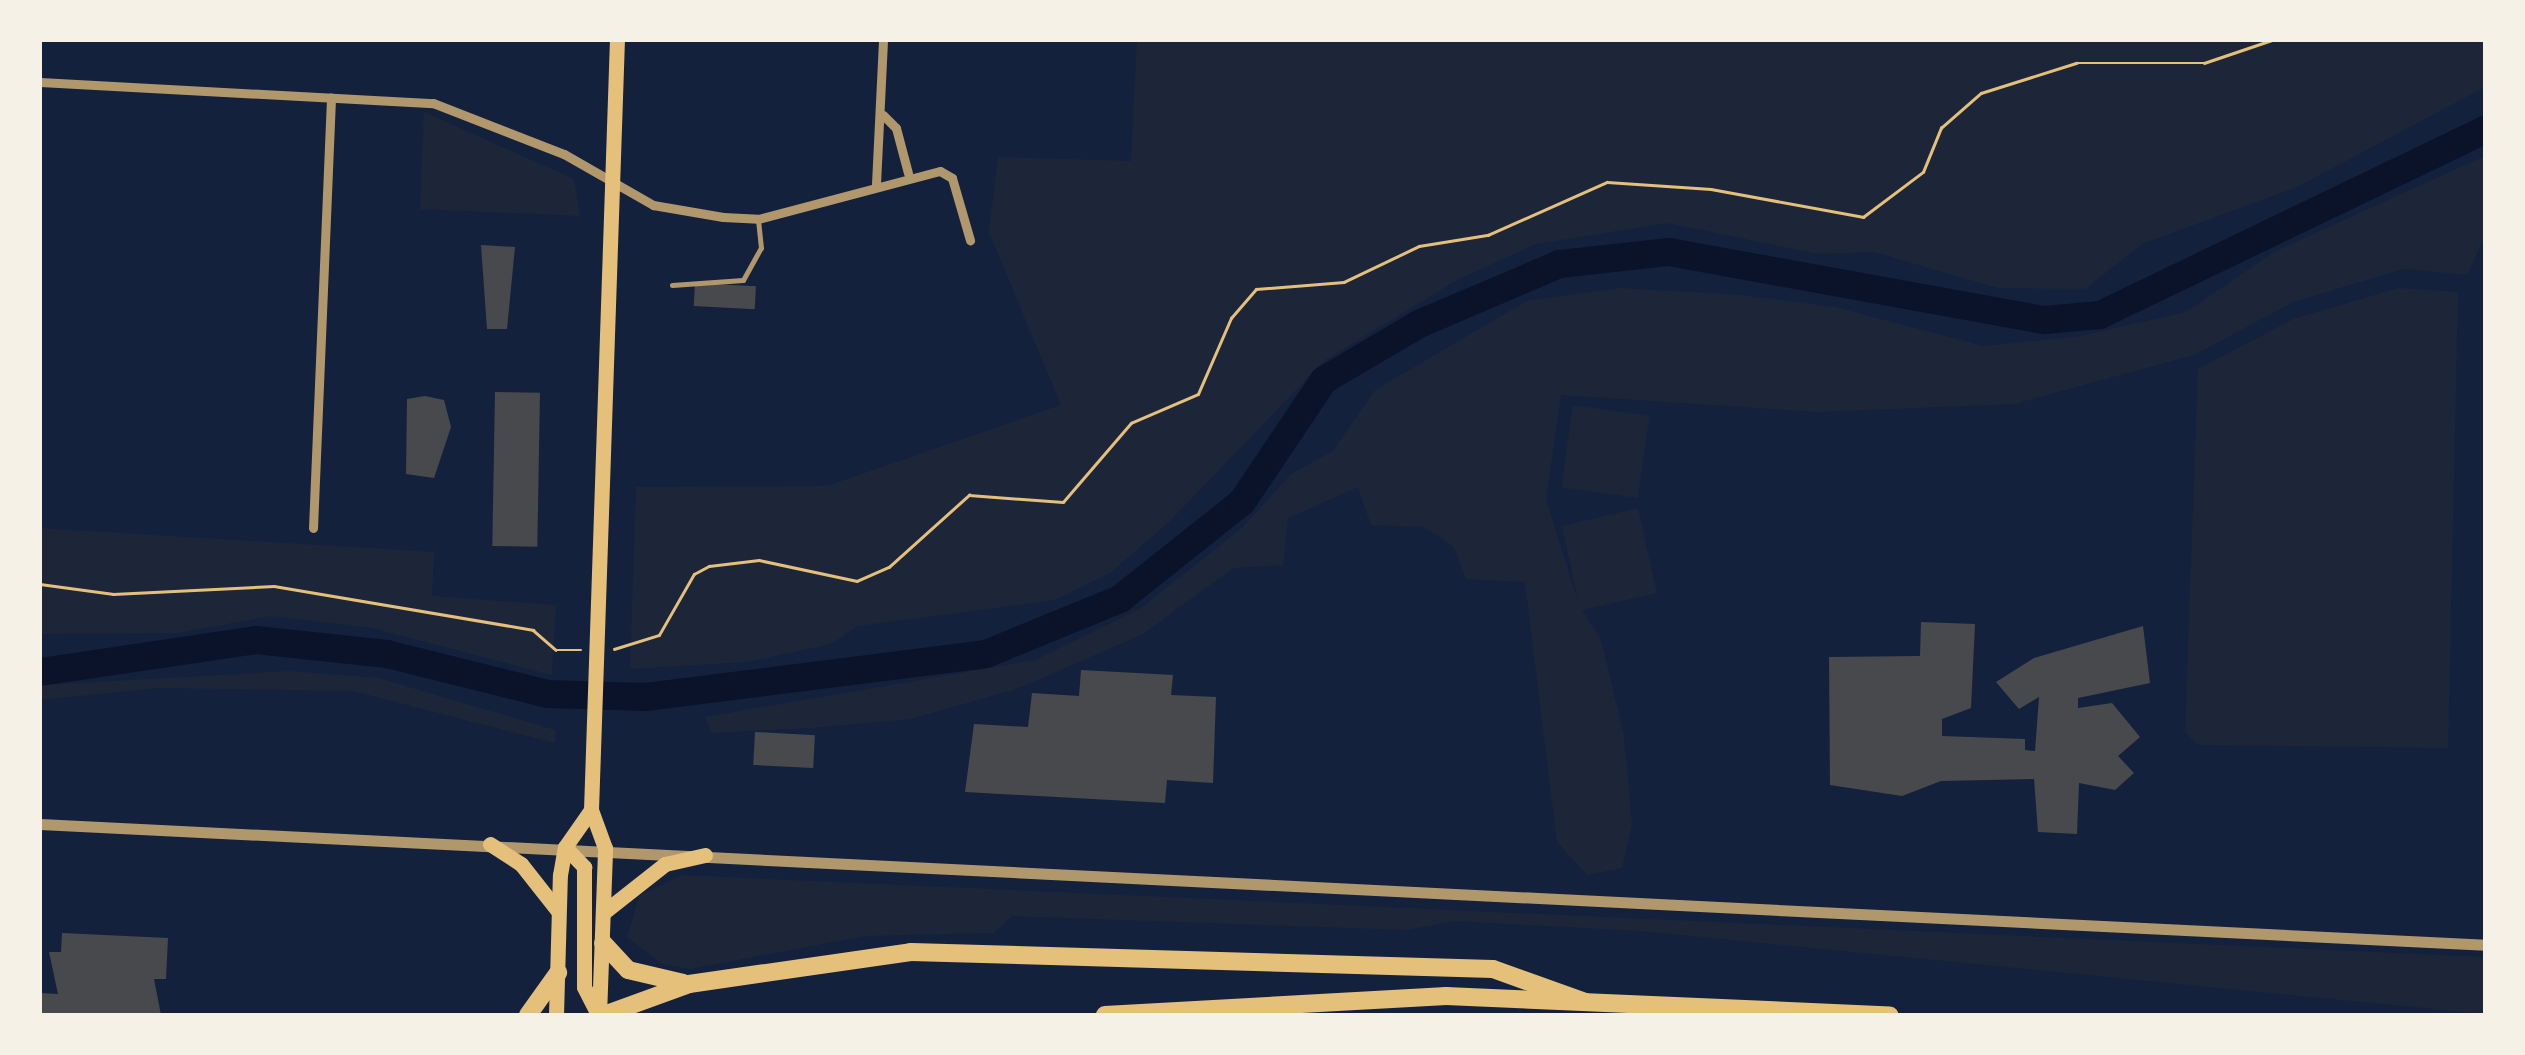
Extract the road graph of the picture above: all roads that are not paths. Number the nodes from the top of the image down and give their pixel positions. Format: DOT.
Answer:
graph roads {
  1 [pos="617,40"];
  2 [pos="884,40"];
  3 [pos="40,82"];
  4 [pos="331,97"];
  5 [pos="883,115"];
  6 [pos="908,173"];
  7 [pos="610,178"];
  8 [pos="876,184"];
  9 [pos="758,219"];
  10 [pos="970,240"];
  11 [pos="672,284"];
  12 [pos="314,528"];
  13 [pos="591,810"];
  14 [pos="40,824"];
  15 [pos="490,844"];
  16 [pos="566,847"];
  17 [pos="605,848"];
  18 [pos="704,856"];
  19 [pos="558,911"];
  20 [pos="604,912"];
  21 [pos="603,944"];
  22 [pos="2485,945"];
  23 [pos="558,973"];
  24 [pos="690,984"];
  25 [pos="1585,1002"];
  26 [pos="528,1015"];
  27 [pos="556,1015"];
  28 [pos="601,1015"];
  29 [pos="1106,1015"];
  30 [pos="1890,1015"];
  1 -- 7 [label="main road"];
  2 -- 5 [label="street"];
  3 -- 4 [label="street"];
  4 -- 7 [label="street"];
  4 -- 12 [label="street"];
  5 -- 6 [label="street"];
  5 -- 8 [label="street"];
  6 -- 8 [label="street"];
  6 -- 10 [label="street"];
  7 -- 9 [label="street"];
  7 -- 13 [label="main road"];
  8 -- 9 [label="street"];
  9 -- 11 [label="lane"];
  13 -- 16 [label="main road"];
  13 -- 17 [label="main road"];
  14 -- 15 [label="street"];
  15 -- 16 [label="street"];
  15 -- 19 [label="main road"];
  16 -- 17 [label="street"];
  16 -- 19 [label="main road"];
  16 -- 28 [label="main road"];
  17 -- 18 [label="street"];
  17 -- 20 [label="main road"];
  18 -- 20 [label="main road"];
  18 -- 22 [label="street"];
  19 -- 23 [label="main road"];
  20 -- 21 [label="main road"];
  21 -- 24 [label="highway"];
  21 -- 28 [label="main road"];
  23 -- 26 [label="highway"];
  23 -- 27 [label="main road"];
  24 -- 25 [label="highway"];
  24 -- 28 [label="highway"];
  25 -- 29 [label="highway"];
  25 -- 30 [label="highway"];
}
